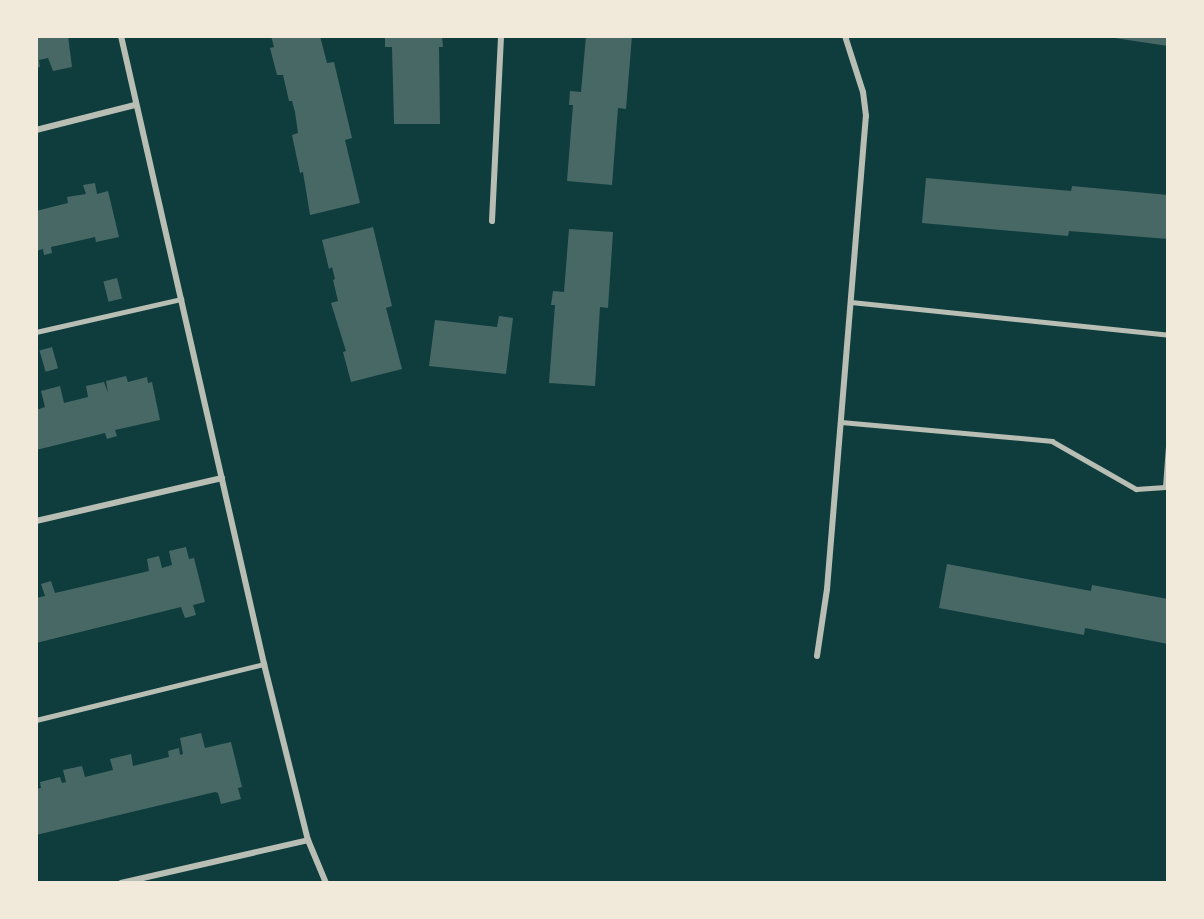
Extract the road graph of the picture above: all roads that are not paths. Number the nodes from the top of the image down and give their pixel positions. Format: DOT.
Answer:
graph roads {
  1 [pos="121,36"];
  2 [pos="501,36"];
  3 [pos="845,36"];
  4 [pos="135,105"];
  5 [pos="36,130"];
  6 [pos="492,221"];
  7 [pos="181,299"];
  8 [pos="851,302"];
  9 [pos="36,332"];
  10 [pos="1168,335"];
  11 [pos="841,422"];
  12 [pos="1168,446"];
  13 [pos="222,478"];
  14 [pos="36,521"];
  15 [pos="817,656"];
  16 [pos="264,664"];
  17 [pos="36,720"];
  18 [pos="308,840"];
  19 [pos="121,883"];
  20 [pos="326,883"];
  1 -- 4 [label="street"];
  2 -- 6 [label="street"];
  3 -- 8 [label="street"];
  4 -- 5 [label="street"];
  4 -- 7 [label="street"];
  7 -- 9 [label="lane"];
  7 -- 13 [label="street"];
  8 -- 10 [label="lane"];
  8 -- 11 [label="street"];
  11 -- 12 [label="lane"];
  11 -- 15 [label="street"];
  13 -- 14 [label="street"];
  13 -- 16 [label="street"];
  16 -- 17 [label="lane"];
  16 -- 18 [label="street"];
  18 -- 19 [label="street"];
  18 -- 20 [label="street"];
}
